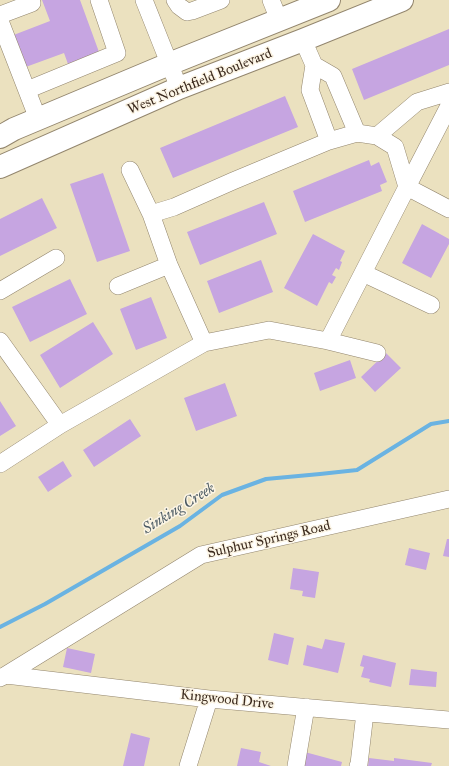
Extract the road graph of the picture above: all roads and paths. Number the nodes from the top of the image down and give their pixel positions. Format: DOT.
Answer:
graph roads {
  1 [pos="98,0"];
  2 [pos="144,0"];
  3 [pos="176,0"];
  4 [pos="221,0"];
  5 [pos="271,0"];
  6 [pos="329,0"];
  7 [pos="402,0"];
  8 [pos="32,3"];
  9 [pos="196,5"];
  10 [pos="0,15"];
  11 [pos="285,18"];
  12 [pos="0,21"];
  13 [pos="303,40"];
  14 [pos="169,64"];
  15 [pos="314,65"];
  16 [pos="180,88"];
  17 [pos="27,90"];
  18 [pos="449,92"];
  19 [pos="449,106"];
  20 [pos="38,119"];
  21 [pos="357,133"];
  22 [pos="377,136"];
  23 [pos="0,137"];
  24 [pos="328,141"];
  25 [pos="0,166"];
  26 [pos="130,170"];
  27 [pos="408,187"];
  28 [pos="449,209"];
  29 [pos="151,214"];
  30 [pos="56,258"];
  31 [pos="169,265"];
  32 [pos="363,273"];
  33 [pos="118,286"];
  34 [pos="0,291"];
  35 [pos="431,306"];
  36 [pos="0,341"];
  37 [pos="328,342"];
  38 [pos="204,343"];
  39 [pos="377,353"];
  40 [pos="60,425"];
  41 [pos="0,464"];
  42 [pos="449,499"];
  43 [pos="3,676"];
  44 [pos="209,699"];
  45 [pos="306,707"];
  46 [pos="365,713"];
  47 [pos="449,720"];
  48 [pos="188,766"];
  49 [pos="296,766"];
  50 [pos="358,766"];
  1 -- 17 [label="street"];
  2 -- 14 [label="street"];
  3 -- 9 [label="street"];
  4 -- 9 [label="street"];
  5 -- 11 [label="street"];
  6 -- 11 [label="main road, West Northfield Boulevard"];
  7 -- 13 [label="main road, West Northfield Boulevard"];
  8 -- 10 [label="street"];
  11 -- 13 [label="main road"];
  11 -- 14 [label="main road, West Northfield Boulevard"];
  12 -- 17 [label="street"];
  13 -- 15 [label="street"];
  13 -- 16 [label="main road, West Northfield Boulevard"];
  14 -- 16 [label="street"];
  14 -- 20 [label="main road, West Northfield Boulevard"];
  15 -- 21 [label="street"];
  15 -- 24 [label="street"];
  16 -- 25 [label="main road, West Northfield Boulevard"];
  17 -- 20 [label="street"];
  18 -- 22 [label="street"];
  19 -- 27 [label="street"];
  20 -- 23 [label="main road, West Northfield Boulevard"];
  21 -- 22 [label="street"];
  21 -- 24 [label="street"];
  22 -- 27 [label="street"];
  24 -- 29 [label="street"];
  26 -- 29 [label="street"];
  27 -- 28 [label="street"];
  27 -- 32 [label="street"];
  29 -- 31 [label="street"];
  30 -- 34 [label="street"];
  31 -- 33 [label="street"];
  31 -- 38 [label="street"];
  32 -- 35 [label="street"];
  32 -- 37 [label="street"];
  36 -- 40 [label="street"];
  37 -- 38 [label="street"];
  37 -- 39 [label="street"];
  38 -- 40 [label="street"];
  40 -- 41 [label="street"];
  42 -- 43 [label="street, Sulphur Springs Road"];
  43 -- 44 [label="street, Kingwood Drive"];
  44 -- 45 [label="street, Kingwood Drive"];
  44 -- 48 [label="street"];
  45 -- 46 [label="street, Kingwood Drive"];
  45 -- 49 [label="street"];
  46 -- 47 [label="street, Kingwood Drive"];
  46 -- 50 [label="street"];
}
